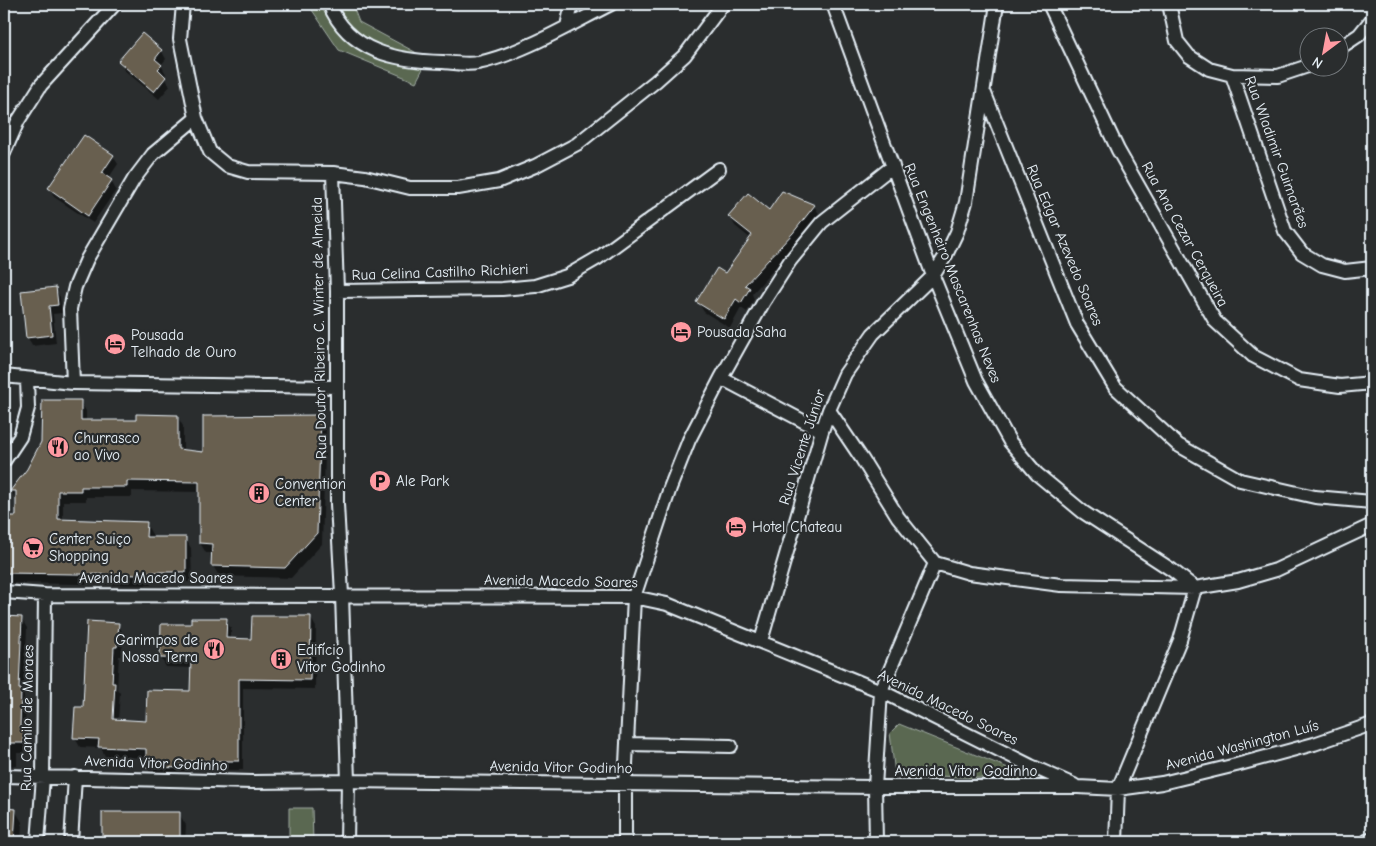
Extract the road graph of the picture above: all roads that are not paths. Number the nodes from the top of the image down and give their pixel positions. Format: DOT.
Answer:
graph roads {
  1 [pos="115,4"];
  2 [pos="183,4"];
  3 [pos="329,4"];
  4 [pos="572,4"];
  5 [pos="611,4"];
  6 [pos="723,4"];
  7 [pos="833,4"];
  8 [pos="997,4"];
  9 [pos="1049,4"];
  10 [pos="1169,4"];
  11 [pos="1372,19"];
  12 [pos="567,26"];
  13 [pos="1348,43"];
  14 [pos="1298,69"];
  15 [pos="1232,75"];
  16 [pos="984,93"];
  17 [pos="196,118"];
  18 [pos="4,153"];
  19 [pos="893,166"];
  20 [pos="719,170"];
  21 [pos="333,173"];
  22 [pos="1372,268"];
  23 [pos="933,276"];
  24 [pos="337,291"];
  25 [pos="4,376"];
  26 [pos="721,378"];
  27 [pos="27,379"];
  28 [pos="73,382"];
  29 [pos="1372,383"];
  30 [pos="337,387"];
  31 [pos="829,410"];
  32 [pos="822,431"];
  33 [pos="4,461"];
  34 [pos="1372,502"];
  35 [pos="1372,525"];
  36 [pos="935,562"];
  37 [pos="1195,588"];
  38 [pos="4,592"];
  39 [pos="45,594"];
  40 [pos="342,595"];
  41 [pos="634,597"];
  42 [pos="761,641"];
  43 [pos="881,691"];
  44 [pos="1372,724"];
  45 [pos="628,744"];
  46 [pos="732,746"];
  47 [pos="1031,766"];
  48 [pos="4,776"];
  49 [pos="43,777"];
  50 [pos="75,777"];
  51 [pos="348,781"];
  52 [pos="625,784"];
  53 [pos="875,787"];
  54 [pos="1024,787"];
  55 [pos="1078,787"];
  56 [pos="1118,789"];
  57 [pos="38,842"];
  58 [pos="70,842"];
  59 [pos="347,842"];
  60 [pos="625,842"];
  61 [pos="876,842"];
  62 [pos="1116,842"];
  1 -- 18 [label="street"];
  2 -- 17 [label="street"];
  3 -- 12 [label="street"];
  4 -- 12 [label="street"];
  5 -- 12 [label="street"];
  6 -- 21 [label="street"];
  7 -- 19 [label="street, Rua Engenheiro Mascarenhas Neves"];
  8 -- 16 [label="street, Rua Vicente Júnior"];
  9 -- 29 [label="street, Rua Ana Cezar Cerqueira"];
  10 -- 15 [label="street"];
  11 -- 13 [label="street"];
  14 -- 15 [label="street"];
  15 -- 22 [label="street, Rua Wladimir Guimarães"];
  16 -- 23 [label="street, Rua Vicente Júnior"];
  16 -- 34 [label="street, Rua Edgar Azevedo Soares"];
  17 -- 21 [label="street"];
  17 -- 28 [label="street"];
  19 -- 23 [label="street, Rua Engenheiro Mascarenhas Neves"];
  19 -- 26 [label="street"];
  20 -- 24 [label="street, Rua Celina Castilho Richieri"];
  21 -- 24 [label="street, Rua Doutor Ribeiro C. Winter de Almeida"];
  23 -- 31 [label="street, Rua Vicente Júnior"];
  23 -- 37 [label="street, Rua Engenheiro Mascarenhas Neves"];
  24 -- 30 [label="street, Rua Doutor Ribeiro C. Winter de Almeida"];
  25 -- 27 [label="street"];
  26 -- 32 [label="street"];
  26 -- 41 [label="street"];
  27 -- 28 [label="street"];
  27 -- 33 [label="street"];
  28 -- 30 [label="street"];
  30 -- 40 [label="street, Rua Doutor Ribeiro C. Winter de Almeida"];
  31 -- 32 [label="street, Rua Vicente Júnior"];
  31 -- 36 [label="street"];
  32 -- 42 [label="street, Rua Vicente Júnior"];
  35 -- 37 [label="street"];
  36 -- 37 [label="street"];
  36 -- 43 [label="street"];
  37 -- 56 [label="street"];
  38 -- 39 [label="street, Avenida Macedo Soares"];
  39 -- 40 [label="street, Avenida Macedo Soares"];
  39 -- 49 [label="street, Rua Camilo de Moraes"];
  40 -- 41 [label="street, Avenida Macedo Soares"];
  40 -- 51 [label="street, Rua Doutor Ribeiro C. Winter de Almeida"];
  41 -- 42 [label="street, Avenida Macedo Soares"];
  41 -- 45 [label="street"];
  42 -- 43 [label="street, Avenida Macedo Soares"];
  43 -- 47 [label="street, Avenida Macedo Soares"];
  43 -- 53 [label="street"];
  44 -- 56 [label="street, Avenida Washington Luís"];
  45 -- 46 [label="street"];
  45 -- 52 [label="street"];
  47 -- 54 [label="street"];
  47 -- 55 [label="street, Avenida Macedo Soares"];
  48 -- 49 [label="street, Avenida Vitor Godinho"];
  49 -- 50 [label="street, Avenida Vitor Godinho"];
  49 -- 57 [label="street, Rua Camilo de Moraes"];
  50 -- 51 [label="street, Avenida Vitor Godinho"];
  50 -- 58 [label="street"];
  51 -- 52 [label="street, Avenida Vitor Godinho"];
  51 -- 59 [label="street, Rua Doutor Ribeiro C. Winter de Almeida"];
  52 -- 53 [label="street, Avenida Vitor Godinho"];
  52 -- 60 [label="street"];
  53 -- 54 [label="street, Avenida Vitor Godinho"];
  53 -- 61 [label="street"];
  54 -- 55 [label="street, Avenida Vitor Godinho"];
  55 -- 56 [label="street, Avenida Vitor Godinho"];
  56 -- 62 [label="street"];
}
